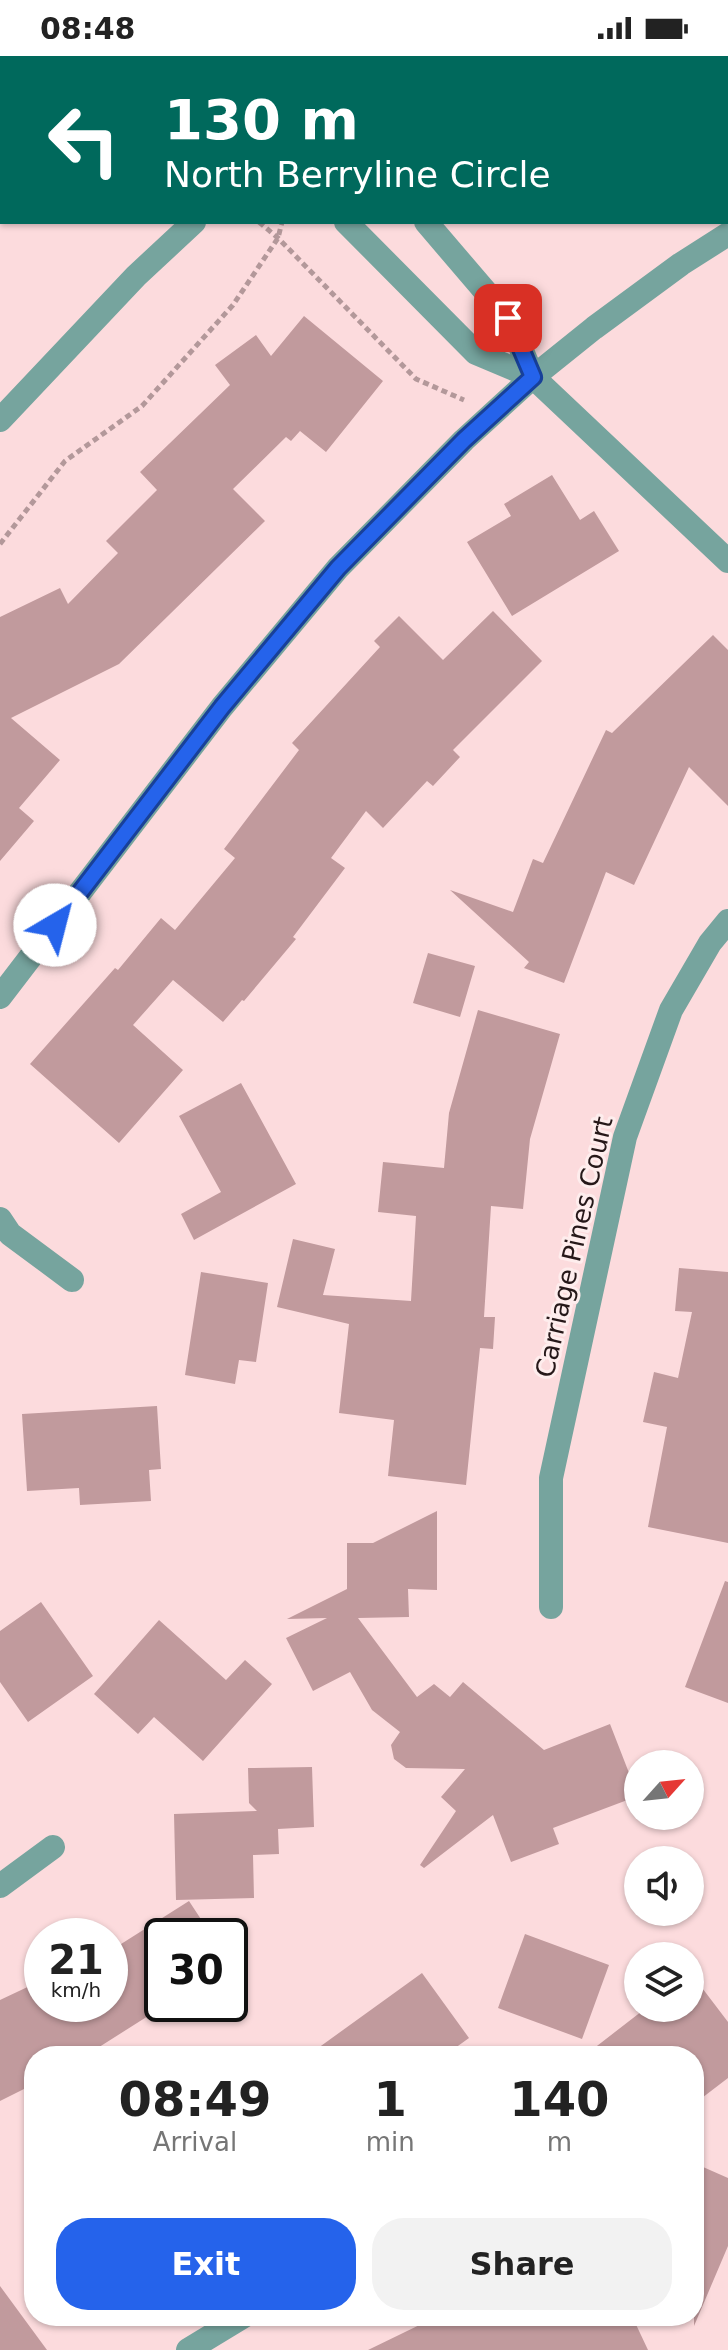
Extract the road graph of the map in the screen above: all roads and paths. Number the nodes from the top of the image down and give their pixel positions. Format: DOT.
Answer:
graph roads {
  1 [pos="192,224"];
  2 [pos="261,224"];
  3 [pos="282,224"];
  4 [pos="348,224"];
  5 [pos="428,224"];
  6 [pos="728,234"];
  7 [pos="278,238"];
  8 [pos="533,377"];
  9 [pos="493,413"];
  10 [pos="0,420"];
  11 [pos="0,544"];
  12 [pos="728,561"];
  13 [pos="728,921"];
  14 [pos="0,997"];
  15 [pos="0,1219"];
  16 [pos="72,1280"];
  17 [pos="551,1607"];
  18 [pos="53,1847"];
  19 [pos="0,1886"];
  20 [pos="228,2326"];
  21 [pos="188,2350"];
  1 -- 10 [label="street"];
  2 -- 7 [label="path"];
  3 -- 7 [label="path"];
  4 -- 8 [label="street"];
  5 -- 8 [label="street"];
  6 -- 8 [label="street"];
  7 -- 9 [label="path"];
  7 -- 11 [label="path"];
  8 -- 9 [label="street"];
  8 -- 12 [label="street"];
  9 -- 14 [label="street"];
  13 -- 17 [label="street, Carriage Pines Court"];
  15 -- 16 [label="street"];
  18 -- 19 [label="street"];
  20 -- 21 [label="street"];
}
